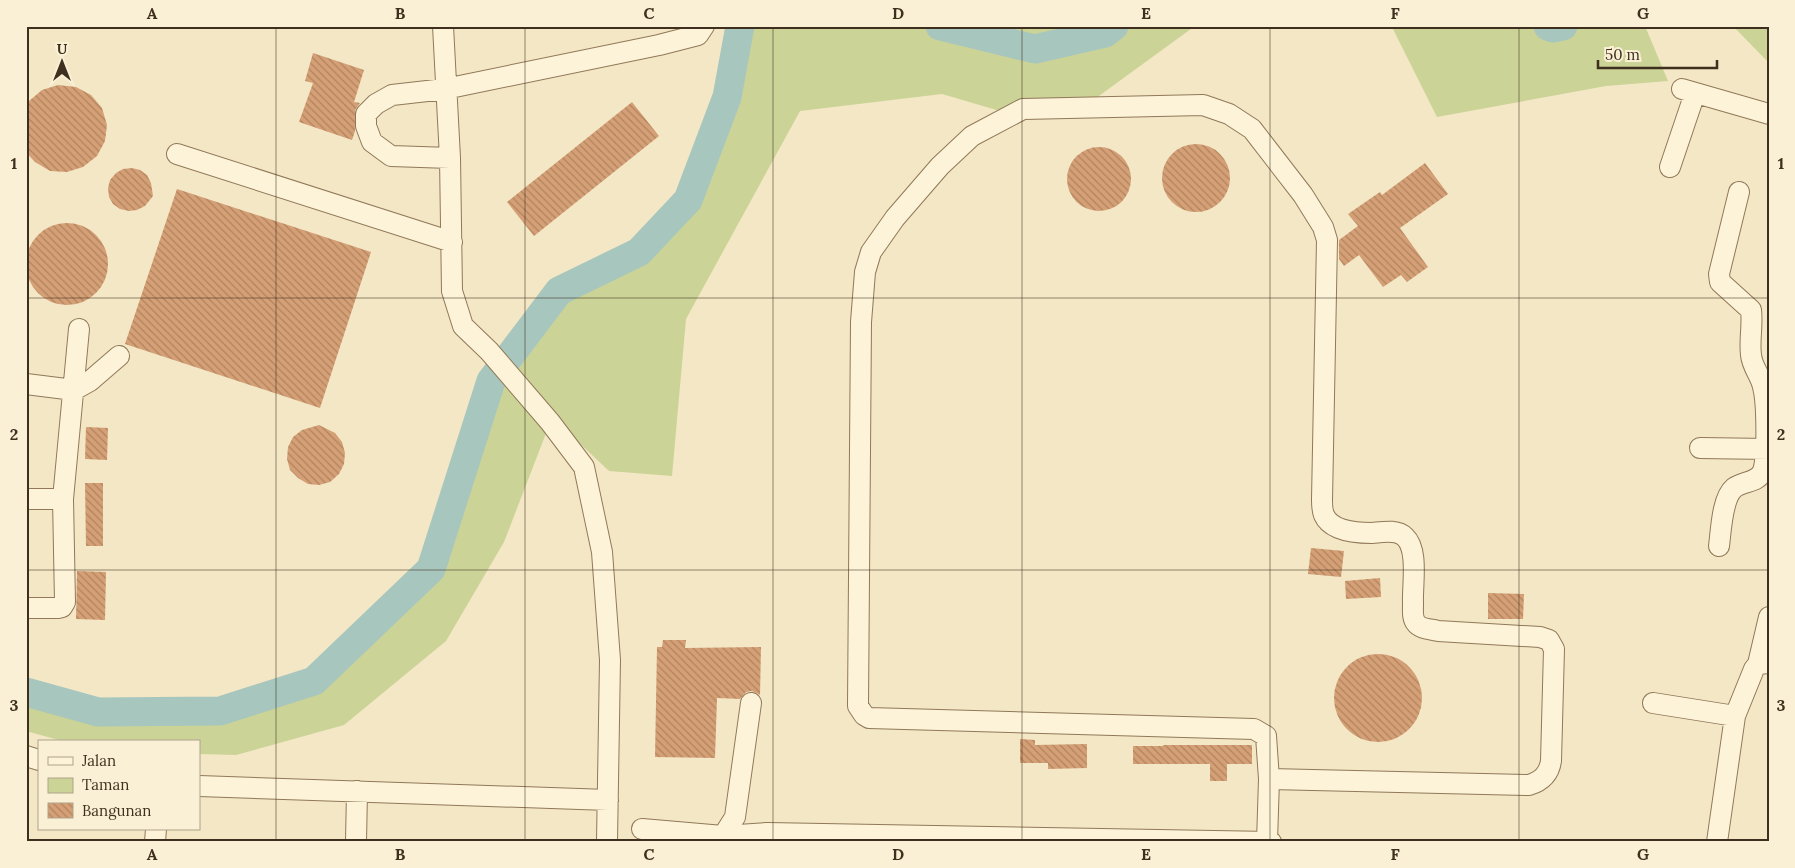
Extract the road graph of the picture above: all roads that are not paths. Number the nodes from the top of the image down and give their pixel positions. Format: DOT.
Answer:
graph roads {
  1 [pos="443,26"];
  2 [pos="704,26"];
  3 [pos="445,89"];
  4 [pos="1769,114"];
  5 [pos="177,154"];
  6 [pos="450,158"];
  7 [pos="1670,167"];
  8 [pos="1738,192"];
  9 [pos="452,242"];
  10 [pos="79,329"];
  11 [pos="119,356"];
  12 [pos="26,384"];
  13 [pos="74,390"];
  14 [pos="1700,448"];
  15 [pos="1767,449"];
  16 [pos="26,499"];
  17 [pos="63,499"];
  18 [pos="1719,546"];
  19 [pos="26,608"];
  20 [pos="1769,617"];
  21 [pos="1763,664"];
  22 [pos="751,703"];
  23 [pos="1653,704"];
  24 [pos="1735,716"];
  25 [pos="26,756"];
  26 [pos="38,760"];
  27 [pos="1269,779"];
  28 [pos="200,786"];
  29 [pos="356,792"];
  30 [pos="608,800"];
  31 [pos="642,829"];
  32 [pos="723,836"];
  33 [pos="356,842"];
  34 [pos="607,842"];
  35 [pos="1267,842"];
  36 [pos="1271,842"];
  37 [pos="1717,842"];
  1 -- 3 [label="street"];
  2 -- 3 [label="street"];
  3 -- 6 [label="street"];
  3 -- 6 [label="street"];
  4 -- 7 [label="street"];
  5 -- 9 [label="street"];
  6 -- 9 [label="street"];
  8 -- 15 [label="street"];
  9 -- 30 [label="street"];
  10 -- 13 [label="street"];
  11 -- 13 [label="street"];
  12 -- 13 [label="street"];
  13 -- 17 [label="street"];
  14 -- 15 [label="street"];
  15 -- 18 [label="street"];
  16 -- 17 [label="street"];
  17 -- 19 [label="street"];
  20 -- 21 [label="street"];
  21 -- 24 [label="street"];
  22 -- 32 [label="street"];
  23 -- 24 [label="street"];
  24 -- 37 [label="street"];
  25 -- 26 [label="street"];
  27 -- 27 [label="street"];
  27 -- 35 [label="street"];
  28 -- 29 [label="street"];
  29 -- 30 [label="street"];
  29 -- 33 [label="street"];
  30 -- 34 [label="street"];
  31 -- 32 [label="street"];
  32 -- 35 [label="street"];
  35 -- 36 [label="street"];
}
